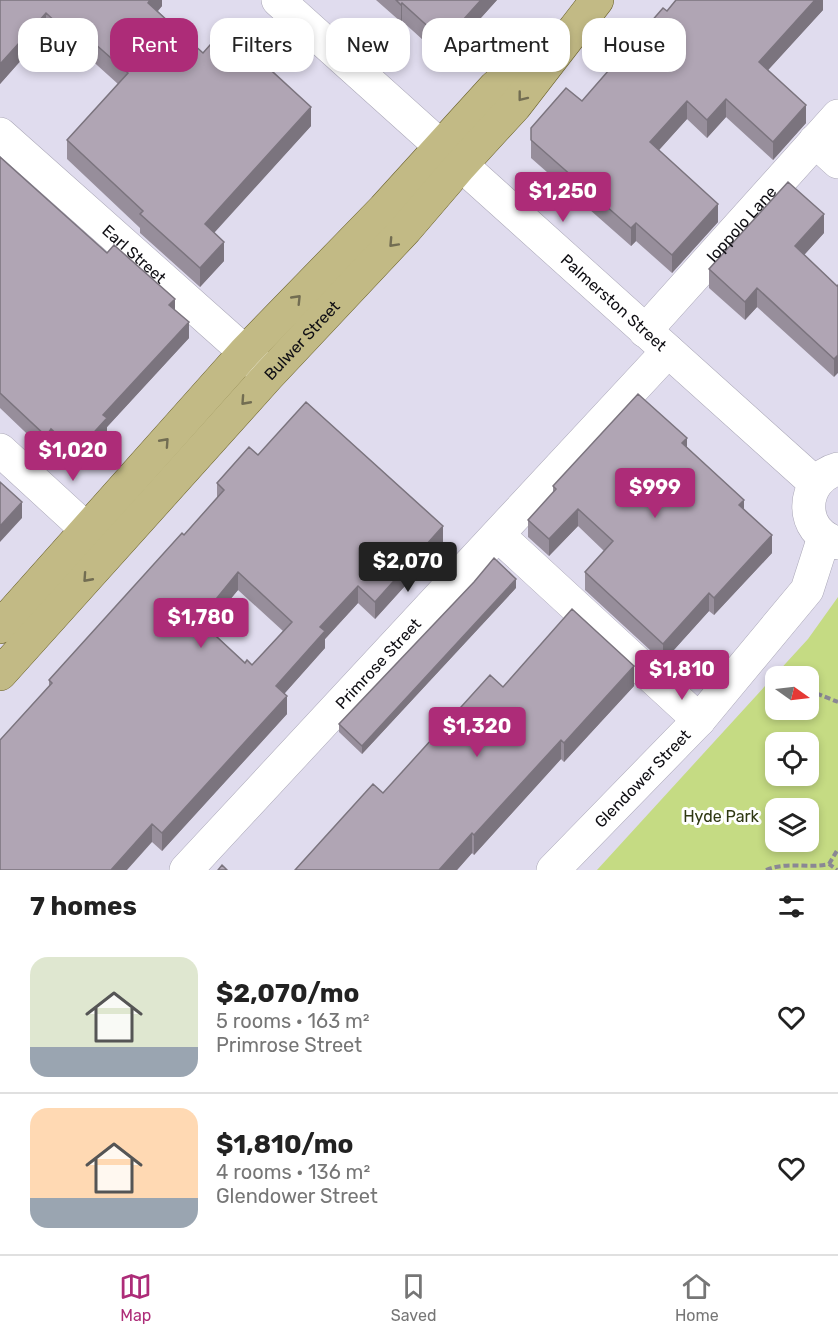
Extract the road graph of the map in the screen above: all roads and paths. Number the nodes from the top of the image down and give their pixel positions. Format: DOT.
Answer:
graph roads {
  1 [pos="278,0"];
  2 [pos="596,1"];
  3 [pos="838,116"];
  4 [pos="0,134"];
  5 [pos="827,152"];
  6 [pos="450,157"];
  7 [pos="656,341"];
  8 [pos="245,352"];
  9 [pos="268,376"];
  10 [pos="0,450"];
  11 [pos="827,476"];
  12 [pos="87,529"];
  13 [pos="498,535"];
  14 [pos="831,540"];
  15 [pos="111,551"];
  16 [pos="0,627"];
  17 [pos="0,674"];
  18 [pos="819,694"];
  19 [pos="838,702"];
  20 [pos="699,720"];
  21 [pos="838,849"];
  22 [pos="829,864"];
  23 [pos="186,870"];
  24 [pos="553,870"];
  25 [pos="766,870"];
  26 [pos="837,870"];
  1 -- 6 [label="street, Palmerston Street"];
  2 -- 6 [label="main road, Bulwer Street"];
  3 -- 5 [label="street, Ioppolo Lane"];
  4 -- 8 [label="street, Earl Street"];
  5 -- 7 [label="street, Ioppolo Lane"];
  6 -- 7 [label="street, Palmerston Street"];
  8 -- 6 [label="main road, Bulwer Street, one-way"];
  6 -- 9 [label="main road, Bulwer Street, one-way"];
  7 -- 11 [label="street, Palmerston Street"];
  7 -- 13 [label="street, Primrose Street"];
  8 -- 9 [label="street, Earl Street"];
  12 -- 8 [label="main road, Bulwer Street, one-way"];
  9 -- 15 [label="main road, Bulwer Street, one-way"];
  10 -- 12 [label="street"];
  11 -- 14 [label="street"];
  12 -- 15 [label="street"];
  12 -- 16 [label="main road, Bulwer Street"];
  13 -- 20 [label="street"];
  13 -- 23 [label="street, Primrose Street"];
  14 -- 20 [label="street, Glendower Street"];
  15 -- 17 [label="main road, Bulwer Street, one-way"];
  18 -- 19 [label="path"];
  20 -- 24 [label="street, Glendower Street"];
  21 -- 22 [label="path"];
  22 -- 25 [label="path"];
  22 -- 26 [label="path"];
}
